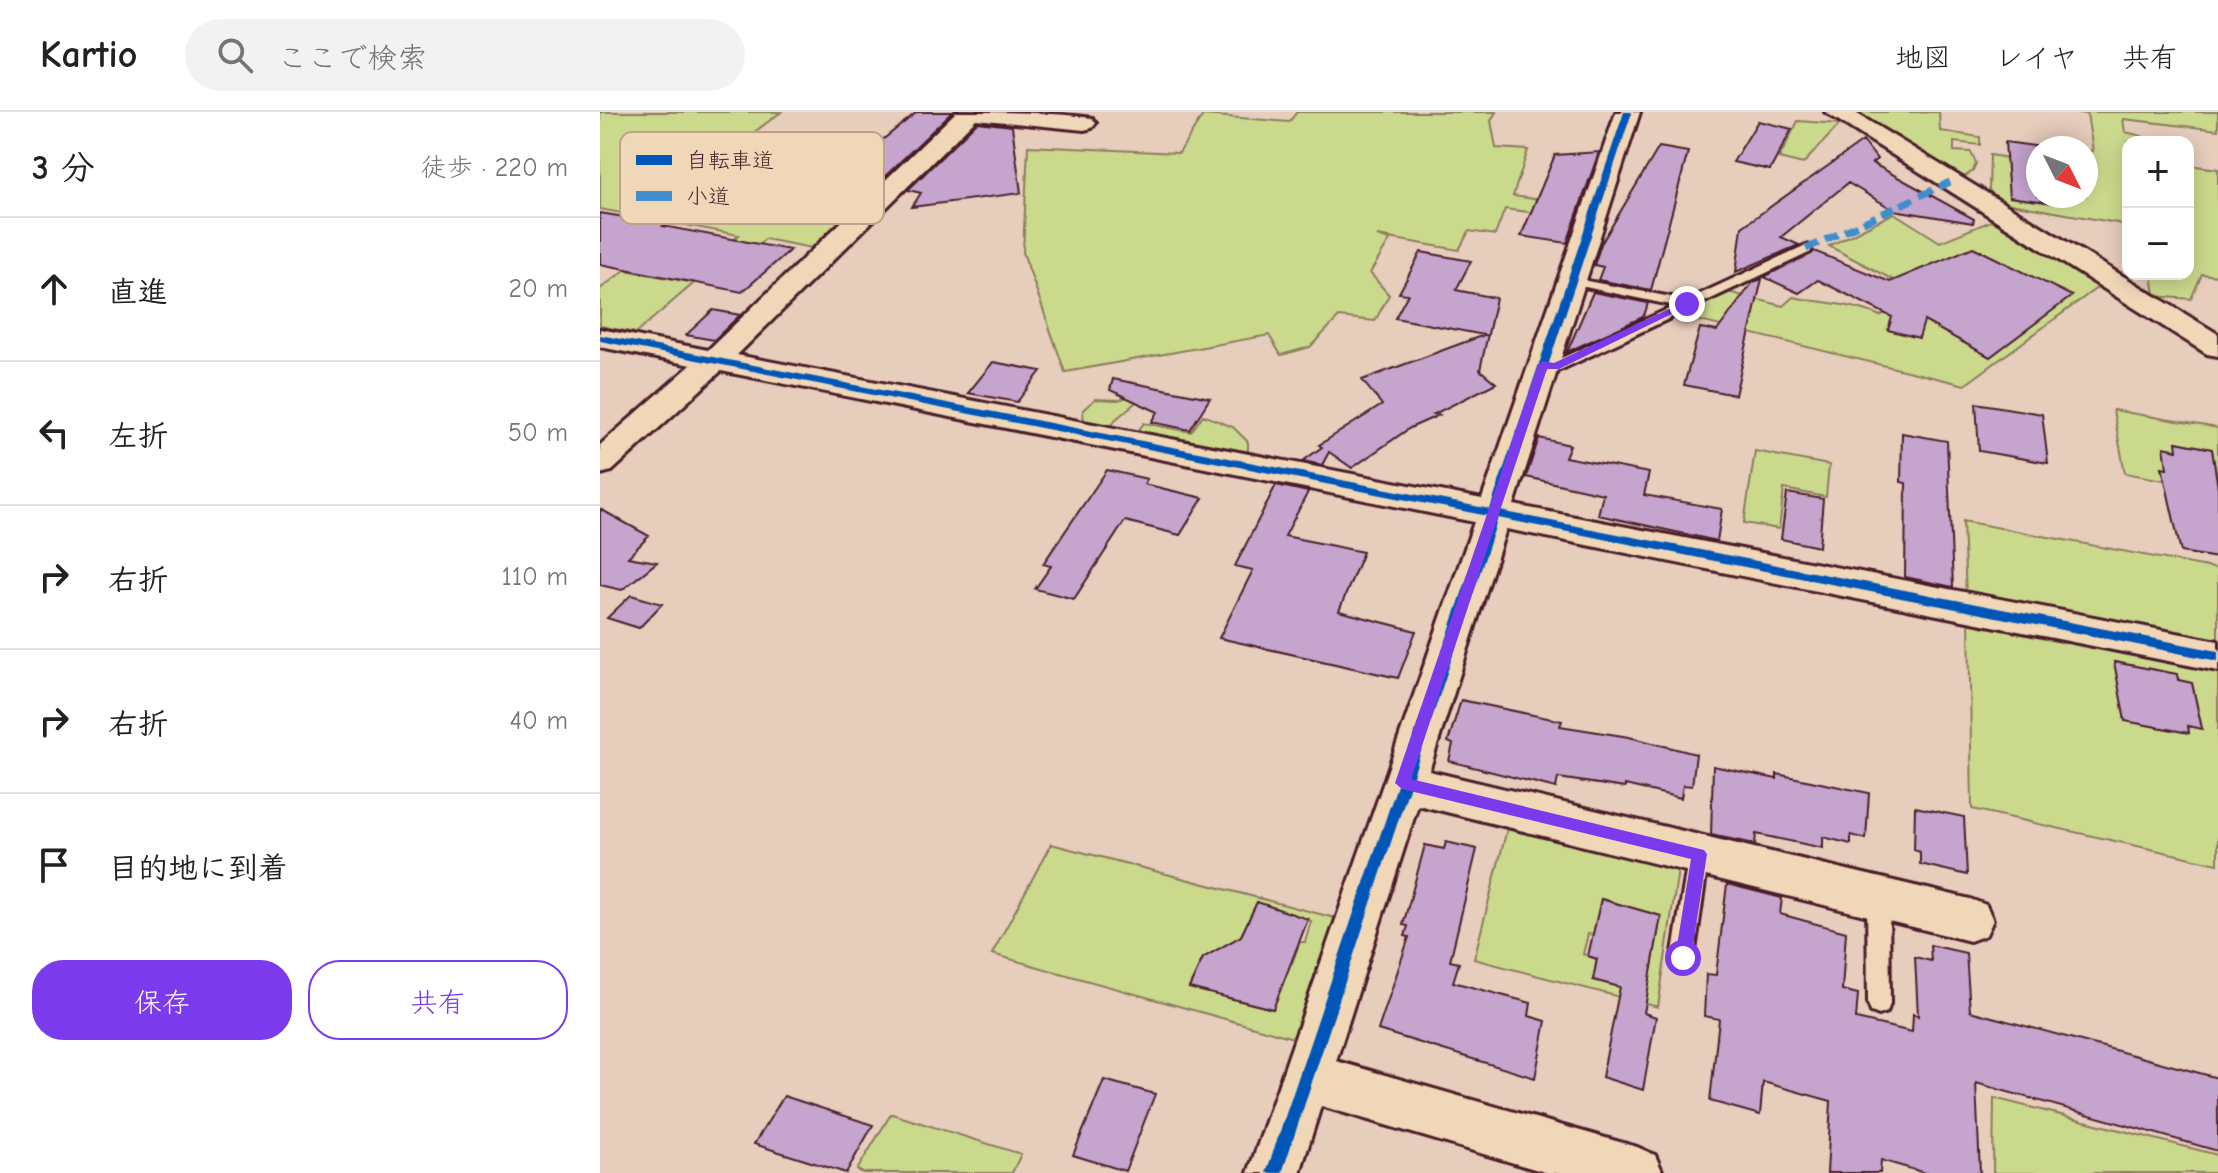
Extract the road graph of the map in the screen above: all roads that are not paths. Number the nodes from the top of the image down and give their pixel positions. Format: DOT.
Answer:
graph roads {
  1 [pos="972,112"];
  2 [pos="1628,112"];
  3 [pos="1837,112"];
  4 [pos="1084,123"];
  5 [pos="884,196"];
  6 [pos="855,224"];
  7 [pos="1806,249"];
  8 [pos="1571,280"];
  9 [pos="1687,304"];
  10 [pos="600,338"];
  11 [pos="2218,347"];
  12 [pos="713,362"];
  13 [pos="1543,365"];
  14 [pos="600,463"];
  15 [pos="1493,514"];
  16 [pos="2218,656"];
  17 [pos="1402,783"];
  18 [pos="1699,854"];
  19 [pos="1878,898"];
  20 [pos="1970,920"];
  21 [pos="1683,958"];
  22 [pos="1879,1004"];
  23 [pos="1306,1077"];
  24 [pos="1274,1173"];
  25 [pos="1637,1173"];
  1 -- 4 [label="street"];
  1 -- 5 [label="street"];
  2 -- 8 [label="street"];
  3 -- 11 [label="street"];
  6 -- 12 [label="street"];
  7 -- 9 [label="lane"];
  8 -- 9 [label="lane"];
  8 -- 13 [label="street"];
  9 -- 13 [label="lane"];
  10 -- 12 [label="street"];
  12 -- 14 [label="street"];
  12 -- 15 [label="street"];
  13 -- 15 [label="street"];
  15 -- 16 [label="street"];
  15 -- 17 [label="street"];
  17 -- 18 [label="street"];
  17 -- 23 [label="street"];
  18 -- 19 [label="street"];
  18 -- 21 [label="lane"];
  19 -- 20 [label="street"];
  19 -- 22 [label="lane"];
  23 -- 24 [label="street"];
  23 -- 25 [label="street"];
}
